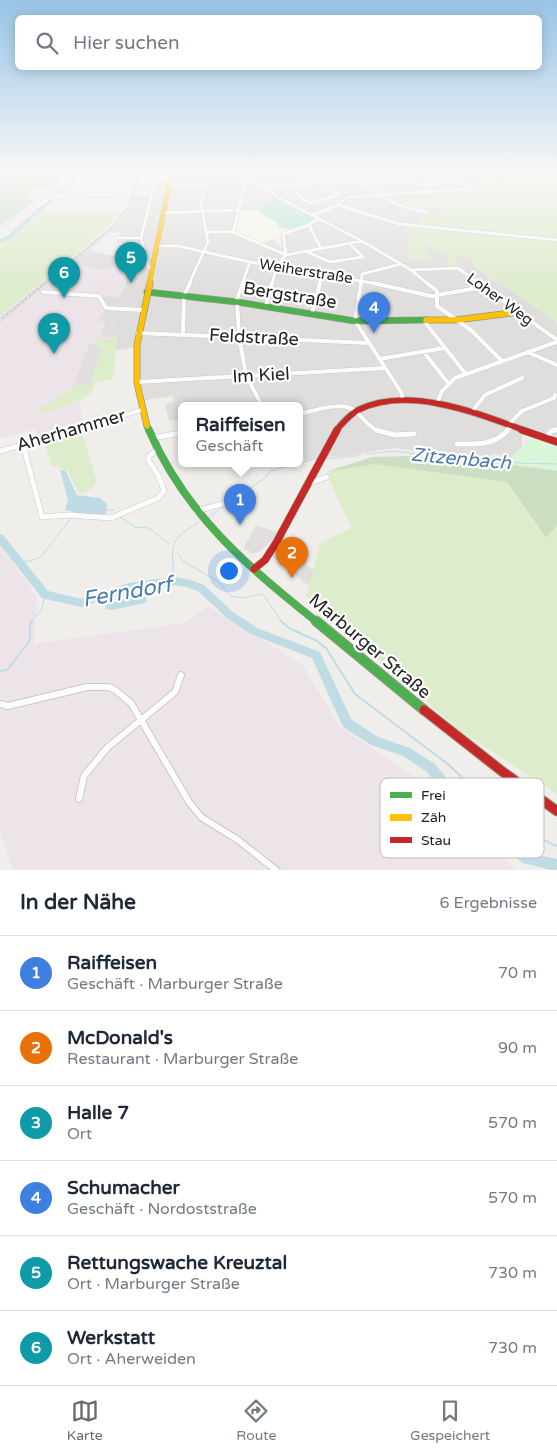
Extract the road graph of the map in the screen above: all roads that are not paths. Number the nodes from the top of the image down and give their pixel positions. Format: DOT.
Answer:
graph roads {
  1 [pos="203,211"];
  2 [pos="147,212"];
  3 [pos="191,212"];
  4 [pos="238,212"];
  5 [pos="307,212"];
  6 [pos="322,212"];
  7 [pos="359,212"];
  8 [pos="422,212"];
  9 [pos="428,212"];
  10 [pos="163,213"];
  11 [pos="313,215"];
  12 [pos="319,218"];
  13 [pos="309,225"];
  14 [pos="208,232"];
  15 [pos="233,232"];
  16 [pos="117,238"];
  17 [pos="140,238"];
  18 [pos="557,240"];
  19 [pos="362,241"];
  20 [pos="349,243"];
  21 [pos="156,246"];
  22 [pos="321,249"];
  23 [pos="205,251"];
  24 [pos="306,252"];
  25 [pos="286,255"];
  26 [pos="250,262"];
  27 [pos="401,264"];
  28 [pos="277,266"];
  29 [pos="151,268"];
  30 [pos="411,270"];
  31 [pos="322,274"];
  32 [pos="361,280"];
  33 [pos="484,287"];
  34 [pos="43,292"];
  35 [pos="147,292"];
  36 [pos="438,295"];
  37 [pos="184,296"];
  38 [pos="237,302"];
  39 [pos="266,306"];
  40 [pos="143,310"];
  41 [pos="519,312"];
  42 [pos="312,314"];
  43 [pos="456,320"];
  44 [pos="355,321"];
  45 [pos="424,321"];
  46 [pos="138,333"];
  47 [pos="183,334"];
  48 [pos="239,336"];
  49 [pos="557,341"];
  50 [pos="369,343"];
  51 [pos="445,348"];
  52 [pos="423,351"];
  53 [pos="527,352"];
  54 [pos="380,360"];
  55 [pos="502,361"];
  56 [pos="557,365"];
  57 [pos="385,368"];
  58 [pos="465,373"];
  59 [pos="246,376"];
  60 [pos="522,378"];
  61 [pos="136,382"];
  62 [pos="448,382"];
  63 [pos="555,394"];
  64 [pos="403,399"];
  65 [pos="260,402"];
  66 [pos="437,403"];
  67 [pos="142,410"];
  68 [pos="355,411"];
  69 [pos="303,413"];
  70 [pos="471,413"];
  71 [pos="509,426"];
  72 [pos="557,429"];
  73 [pos="178,434"];
  74 [pos="414,434"];
  75 [pos="152,438"];
  76 [pos="546,438"];
  77 [pos="557,442"];
  78 [pos="22,444"];
  79 [pos="457,444"];
  80 [pos="0,450"];
  81 [pos="157,450"];
  82 [pos="327,477"];
  83 [pos="306,485"];
  84 [pos="226,503"];
  85 [pos="196,511"];
  86 [pos="254,569"];
  87 [pos="181,675"];
  88 [pos="0,704"];
  89 [pos="142,721"];
  90 [pos="510,778"];
  91 [pos="79,798"];
  92 [pos="544,801"];
  93 [pos="557,810"];
  94 [pos="276,870"];
  1 -- 14 [label="street"];
  2 -- 17 [label="street"];
  3 -- 10 [label="street"];
  4 -- 15 [label="street"];
  5 -- 11 [label="street"];
  6 -- 11 [label="street"];
  7 -- 18 [label="street"];
  8 -- 9 [label="street"];
  10 -- 21 [label="main road, Marburger Straße"];
  11 -- 12 [label="street"];
  12 -- 13 [label="street"];
  12 -- 19 [label="street"];
  13 -- 22 [label="street"];
  13 -- 25 [label="street"];
  14 -- 15 [label="street"];
  14 -- 23 [label="street"];
  15 -- 25 [label="street"];
  16 -- 17 [label="street"];
  17 -- 29 [label="street"];
  19 -- 20 [label="street"];
  19 -- 27 [label="street"];
  20 -- 22 [label="street"];
  20 -- 24 [label="street"];
  21 -- 23 [label="street, Weiherstraße"];
  21 -- 29 [label="main road, Marburger Straße"];
  22 -- 24 [label="street"];
  23 -- 26 [label="street, Weiherstraße"];
  23 -- 37 [label="street"];
  24 -- 25 [label="street"];
  25 -- 28 [label="street"];
  26 -- 28 [label="street, Weiherstraße"];
  26 -- 38 [label="street"];
  27 -- 30 [label="street"];
  27 -- 32 [label="street"];
  28 -- 31 [label="street, Weiherstraße"];
  28 -- 39 [label="street"];
  29 -- 35 [label="main road, Marburger Straße"];
  30 -- 33 [label="street, Loher Weg"];
  30 -- 36 [label="street"];
  31 -- 32 [label="street, Weiherstraße"];
  31 -- 42 [label="street"];
  32 -- 36 [label="street, Weiherstraße"];
  32 -- 44 [label="street"];
  33 -- 36 [label="street, Weiherstraße"];
  33 -- 41 [label="street, Loher Weg"];
  34 -- 40 [label="street"];
  35 -- 37 [label="main road, Bergstraße"];
  35 -- 40 [label="main road, Marburger Straße"];
  36 -- 43 [label="street"];
  37 -- 38 [label="main road, Bergstraße"];
  37 -- 47 [label="street"];
  38 -- 39 [label="main road, Bergstraße"];
  38 -- 48 [label="street"];
  39 -- 42 [label="main road, Bergstraße"];
  40 -- 46 [label="main road, Marburger Straße"];
  41 -- 43 [label="main road, Bergstraße"];
  41 -- 49 [label="street, Loher Weg"];
  42 -- 44 [label="main road, Bergstraße"];
  43 -- 45 [label="main road, Bergstraße"];
  43 -- 55 [label="street"];
  44 -- 45 [label="main road, Bergstraße"];
  44 -- 50 [label="street"];
  45 -- 51 [label="street"];
  46 -- 47 [label="street, Feldstraße"];
  46 -- 61 [label="main road, Marburger Straße"];
  47 -- 48 [label="street, Feldstraße"];
  48 -- 50 [label="street, Feldstraße"];
  48 -- 59 [label="street"];
  49 -- 53 [label="street"];
  50 -- 54 [label="street"];
  51 -- 52 [label="street"];
  51 -- 58 [label="street"];
  52 -- 54 [label="street"];
  52 -- 62 [label="street"];
  53 -- 55 [label="street"];
  53 -- 56 [label="street"];
  54 -- 57 [label="street"];
  55 -- 58 [label="street"];
  57 -- 59 [label="street, Im Kiel"];
  57 -- 64 [label="street"];
  58 -- 62 [label="street"];
  59 -- 61 [label="street, Im Kiel"];
  59 -- 65 [label="street"];
  60 -- 70 [label="street"];
  61 -- 67 [label="main road, Marburger Straße"];
  62 -- 66 [label="street"];
  63 -- 71 [label="street"];
  64 -- 66 [label="main road"];
  64 -- 68 [label="main road"];
  66 -- 70 [label="main road"];
  67 -- 75 [label="main road, Marburger Straße"];
  67 -- 78 [label="street, Aherhammer"];
  68 -- 69 [label="street"];
  68 -- 74 [label="street"];
  68 -- 83 [label="main road"];
  70 -- 71 [label="main road"];
  71 -- 76 [label="main road"];
  71 -- 79 [label="street"];
  72 -- 76 [label="street"];
  73 -- 75 [label="street"];
  75 -- 81 [label="main road, Marburger Straße"];
  76 -- 77 [label="main road"];
  78 -- 80 [label="street, Aherhammer"];
  78 -- 81 [label="street"];
  81 -- 85 [label="main road, Marburger Straße"];
  82 -- 83 [label="street"];
  83 -- 86 [label="main road"];
  84 -- 85 [label="street"];
  85 -- 86 [label="main road, Marburger Straße"];
  86 -- 90 [label="main road, Marburger Straße"];
  87 -- 89 [label="street"];
  88 -- 89 [label="street"];
  89 -- 91 [label="street"];
  89 -- 94 [label="street"];
  92 -- 93 [label="main road, Marburger Straße"];
}
